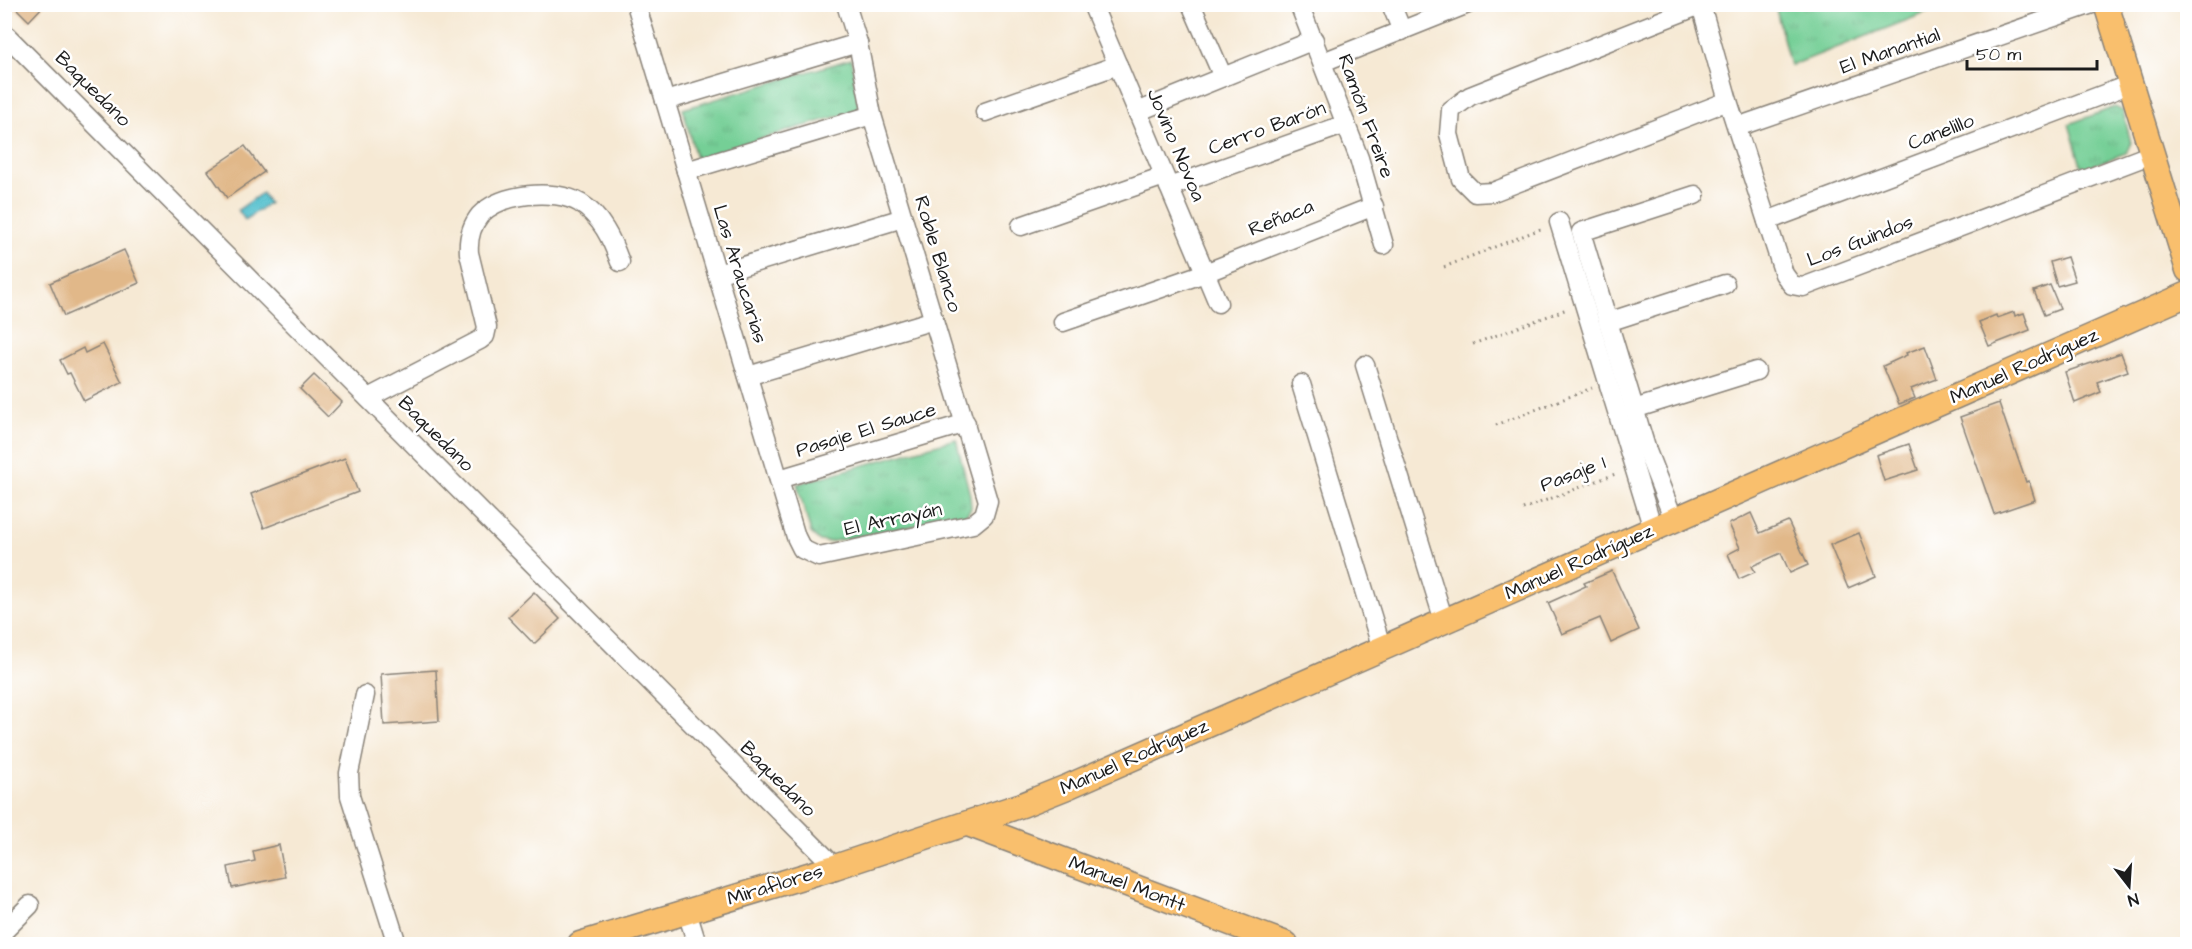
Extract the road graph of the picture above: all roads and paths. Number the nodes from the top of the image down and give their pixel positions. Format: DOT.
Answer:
graph roads {
  1 [pos="636,4"];
  2 [pos="846,4"];
  3 [pos="1092,4"];
  4 [pos="1191,4"];
  5 [pos="1299,4"];
  6 [pos="1391,4"];
  7 [pos="1468,4"];
  8 [pos="2092,4"];
  9 [pos="2106,4"];
  10 [pos="1702,5"];
  11 [pos="1402,31"];
  12 [pos="4,33"];
  13 [pos="1314,40"];
  14 [pos="858,43"];
  15 [pos="1323,62"];
  16 [pos="1118,65"];
  17 [pos="1223,77"];
  18 [pos="2131,84"];
  19 [pos="664,101"];
  20 [pos="1728,101"];
  21 [pos="985,112"];
  22 [pos="1137,112"];
  23 [pos="872,115"];
  24 [pos="1346,124"];
  25 [pos="1737,127"];
  26 [pos="2152,154"];
  27 [pos="686,171"];
  28 [pos="1167,181"];
  29 [pos="1695,195"];
  30 [pos="1374,206"];
  31 [pos="903,218"];
  32 [pos="1767,221"];
  33 [pos="1559,222"];
  34 [pos="1021,226"];
  35 [pos="1384,245"];
  36 [pos="620,262"];
  37 [pos="1444,267"];
  38 [pos="2187,270"];
  39 [pos="717,273"];
  40 [pos="1205,273"];
  41 [pos="1725,284"];
  42 [pos="2187,294"];
  43 [pos="1584,302"];
  44 [pos="1218,303"];
  45 [pos="934,320"];
  46 [pos="1063,322"];
  47 [pos="1608,322"];
  48 [pos="1473,344"];
  49 [pos="1365,365"];
  50 [pos="1756,371"];
  51 [pos="748,376"];
  52 [pos="1608,382"];
  53 [pos="1301,384"];
  54 [pos="368,398"];
  55 [pos="1634,409"];
  56 [pos="966,423"];
  57 [pos="1496,425"];
  58 [pos="1634,467"];
  59 [pos="779,479"];
  60 [pos="1523,509"];
  61 [pos="984,514"];
  62 [pos="1663,525"];
  63 [pos="808,553"];
  64 [pos="1444,621"];
  65 [pos="1382,649"];
  66 [pos="365,696"];
  67 [pos="968,824"];
  68 [pos="835,867"];
  69 [pos="30,904"];
  70 [pos="687,912"];
  71 [pos="4,931"];
  72 [pos="397,945"];
  73 [pos="580,945"];
  74 [pos="697,945"];
  75 [pos="1286,945"];
  1 -- 19 [label="street, Las Araucarias"];
  2 -- 14 [label="street, Roble Blanco"];
  3 -- 16 [label="street, Jovino Novoa"];
  4 -- 17 [label="street"];
  5 -- 13 [label="street, Ramón Freire"];
  6 -- 11 [label="street"];
  7 -- 11 [label="street"];
  8 -- 25 [label="street, El Manantial"];
  9 -- 18 [label="main road"];
  10 -- 20 [label="street, Los Guindos"];
  10 -- 20 [label="street"];
  11 -- 15 [label="street"];
  12 -- 54 [label="street, Baquedano"];
  13 -- 15 [label="street, Ramón Freire"];
  13 -- 17 [label="street"];
  14 -- 19 [label="street"];
  14 -- 23 [label="street, Roble Blanco"];
  15 -- 24 [label="street, Ramón Freire"];
  16 -- 21 [label="street"];
  16 -- 22 [label="street, Jovino Novoa"];
  17 -- 22 [label="street"];
  18 -- 26 [label="main road"];
  18 -- 32 [label="street, Canelillo"];
  19 -- 27 [label="street, Las Araucarias"];
  20 -- 25 [label="street, Los Guindos"];
  22 -- 28 [label="street, Jovino Novoa"];
  23 -- 27 [label="street"];
  23 -- 31 [label="street, Roble Blanco"];
  24 -- 28 [label="street, Cerro Barón"];
  24 -- 30 [label="street, Ramón Freire"];
  25 -- 32 [label="street, Los Guindos"];
  26 -- 32 [label="street, Los Guindos"];
  26 -- 38 [label="main road"];
  27 -- 39 [label="street, Las Araucarias"];
  28 -- 34 [label="street, Cerro Barón"];
  28 -- 40 [label="street, Jovino Novoa"];
  29 -- 47 [label="street"];
  30 -- 35 [label="street, Ramón Freire"];
  30 -- 40 [label="street, Reñaca"];
  31 -- 39 [label="street"];
  31 -- 45 [label="street, Roble Blanco"];
  33 -- 37 [label="path"];
  33 -- 43 [label="street"];
  36 -- 54 [label="street"];
  39 -- 51 [label="street, Las Araucarias"];
  40 -- 44 [label="street, Jovino Novoa"];
  40 -- 46 [label="street, Reñaca"];
  41 -- 47 [label="street"];
  42 -- 62 [label="main road, Manuel Rodríguez"];
  43 -- 48 [label="path"];
  43 -- 52 [label="street"];
  45 -- 51 [label="street"];
  45 -- 56 [label="street, Roble Blanco"];
  47 -- 55 [label="street"];
  49 -- 64 [label="street"];
  50 -- 55 [label="street"];
  51 -- 59 [label="street, Las Araucarias"];
  52 -- 57 [label="path"];
  52 -- 58 [label="street"];
  53 -- 65 [label="street"];
  54 -- 68 [label="street, Baquedano"];
  55 -- 62 [label="street"];
  56 -- 59 [label="street, Pasaje El Sauce"];
  56 -- 61 [label="street, Roble Blanco"];
  58 -- 60 [label="path, Pasaje 1"];
  58 -- 62 [label="street"];
  59 -- 63 [label="street, Las Araucarias"];
  61 -- 63 [label="street, El Arrayán"];
  62 -- 64 [label="main road, Manuel Rodríguez"];
  64 -- 65 [label="main road, Manuel Rodríguez"];
  65 -- 67 [label="main road, Manuel Rodríguez"];
  66 -- 72 [label="street"];
  67 -- 68 [label="main road, Miraflores"];
  67 -- 75 [label="main road, Manuel Montt"];
  68 -- 70 [label="main road, Miraflores"];
  69 -- 71 [label="street"];
  70 -- 73 [label="main road, Miraflores"];
  70 -- 74 [label="street"];
}
